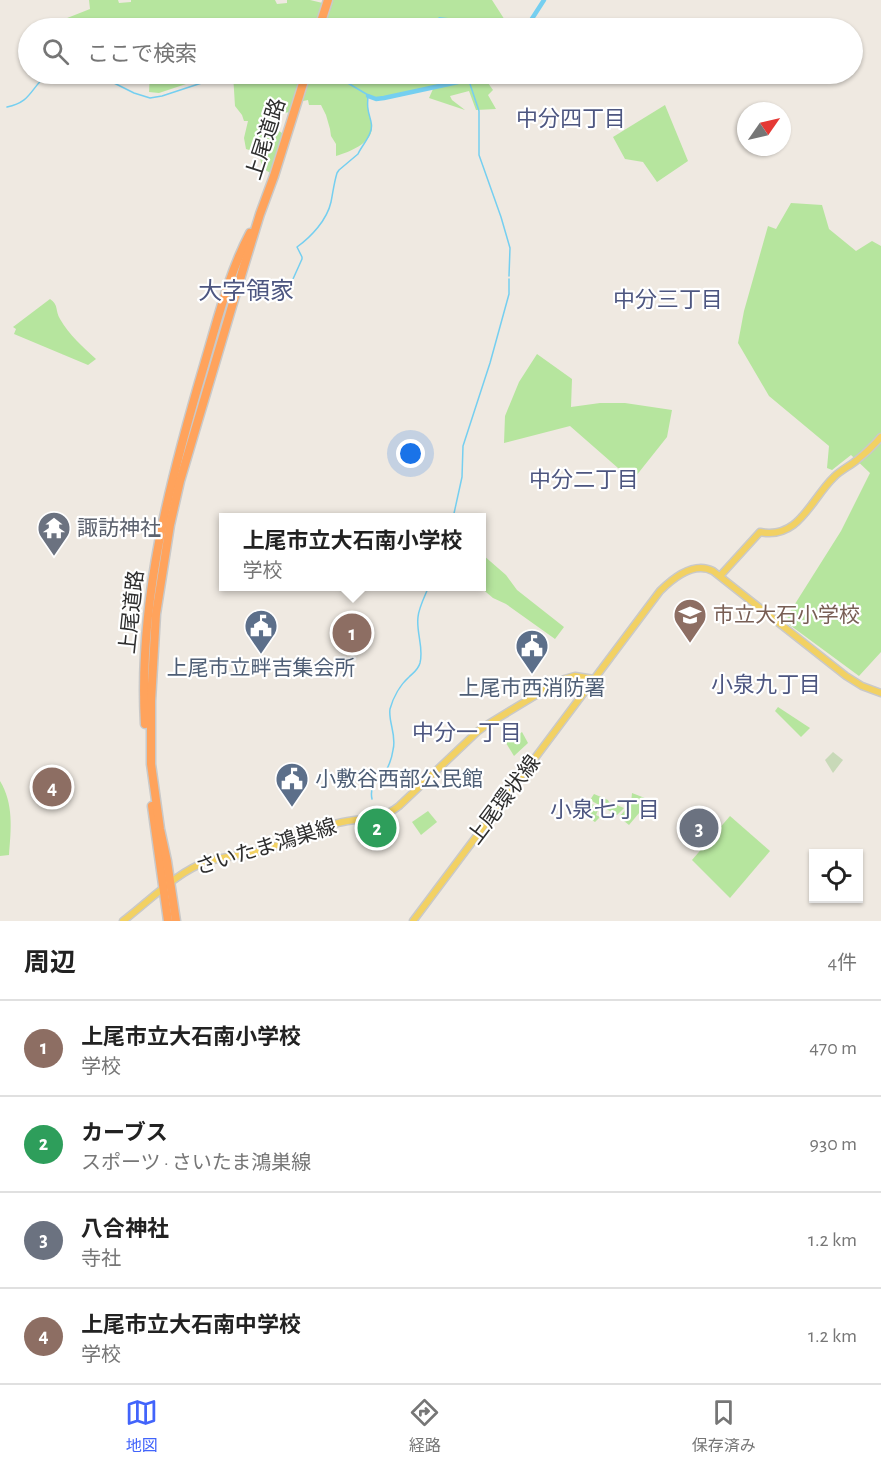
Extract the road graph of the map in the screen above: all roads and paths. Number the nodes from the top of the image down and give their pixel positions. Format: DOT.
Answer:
graph roads {
  1 [pos="328,0"];
  2 [pos="322,18"];
  3 [pos="303,84"];
  4 [pos="260,214"];
  5 [pos="881,437"];
  6 [pos="720,576"];
  7 [pos="594,679"];
  8 [pos="881,693"];
  9 [pos="170,884"];
  10 [pos="162,890"];
  11 [pos="123,921"];
  12 [pos="168,921"];
  13 [pos="176,921"];
  14 [pos="413,921"];
  1 -- 2 [label="highway"];
  3 -- 4 [label="highway, 上尾道路"];
  4 -- 9 [label="highway, 上尾道路"];
  4 -- 10 [label="highway, 上尾道路"];
  5 -- 6 [label="main road"];
  6 -- 7 [label="main road, 上尾環状線"];
  6 -- 8 [label="main road"];
  7 -- 9 [label="main road, さいたま鴻巣線"];
  7 -- 14 [label="main road, 上尾環状線"];
  9 -- 10 [label="main road, さいたま鴻巣線"];
  9 -- 13 [label="highway, 上尾道路"];
  10 -- 11 [label="main road, さいたま鴻巣線"];
  10 -- 12 [label="highway, 上尾道路"];
}
